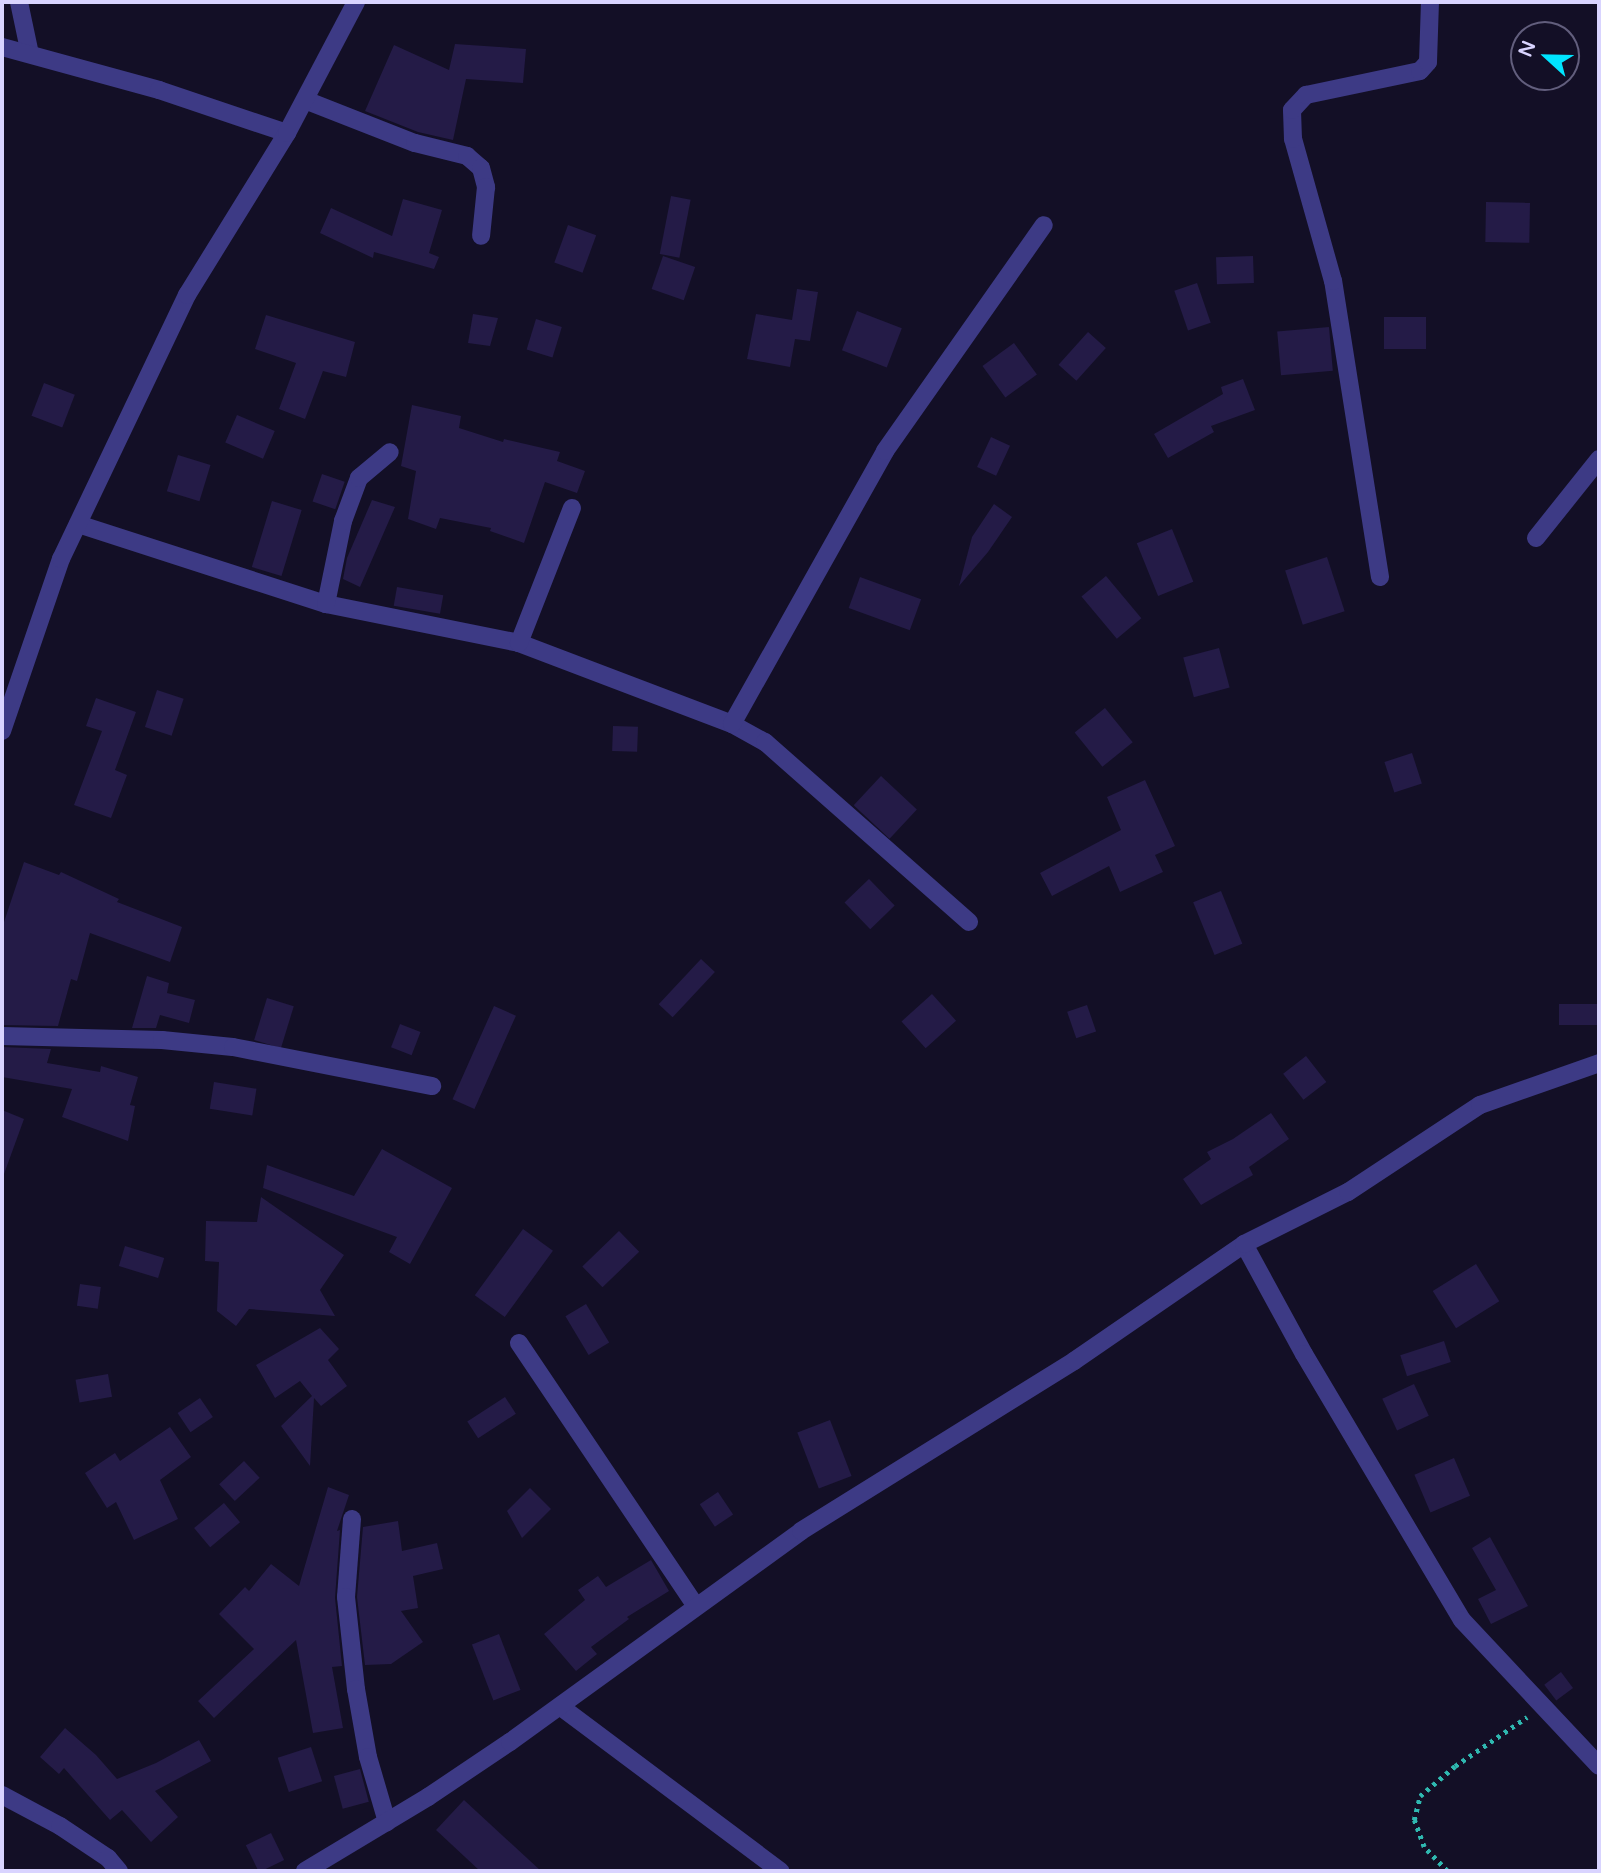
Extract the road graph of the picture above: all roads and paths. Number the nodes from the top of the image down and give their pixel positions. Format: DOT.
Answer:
graph roads {
  1 [pos="19,2"];
  2 [pos="356,2"];
  3 [pos="1430,2"];
  4 [pos="2,47"];
  5 [pos="30,54"];
  6 [pos="305,100"];
  7 [pos="287,133"];
  8 [pos="1044,225"];
  9 [pos="481,236"];
  10 [pos="390,452"];
  11 [pos="1599,459"];
  12 [pos="572,508"];
  13 [pos="78,524"];
  14 [pos="1536,538"];
  15 [pos="1380,577"];
  16 [pos="326,604"];
  17 [pos="519,643"];
  18 [pos="732,724"];
  19 [pos="2,731"];
  20 [pos="969,922"];
  21 [pos="2,1036"];
  22 [pos="1599,1063"];
  23 [pos="432,1086"];
  24 [pos="1244,1244"];
  25 [pos="519,1343"];
  26 [pos="352,1519"];
  27 [pos="695,1605"];
  28 [pos="1543,1706"];
  29 [pos="561,1707"];
  30 [pos="1599,1766"];
  31 [pos="2,1795"];
  32 [pos="387,1822"];
  33 [pos="118,1871"];
  34 [pos="305,1871"];
  35 [pos="780,1871"];
  36 [pos="1447,1871"];
  1 -- 5 [label="street"];
  2 -- 6 [label="street"];
  3 -- 15 [label="street"];
  4 -- 5 [label="street"];
  5 -- 7 [label="street"];
  6 -- 7 [label="street"];
  6 -- 9 [label="street"];
  7 -- 13 [label="street"];
  8 -- 18 [label="street"];
  10 -- 16 [label="street"];
  11 -- 14 [label="street"];
  12 -- 17 [label="street"];
  13 -- 16 [label="street"];
  13 -- 19 [label="street"];
  16 -- 17 [label="street"];
  17 -- 18 [label="street"];
  18 -- 20 [label="street"];
  21 -- 23 [label="street"];
  22 -- 24 [label="street"];
  24 -- 27 [label="street"];
  24 -- 28 [label="street"];
  25 -- 27 [label="street"];
  26 -- 32 [label="street"];
  27 -- 29 [label="street"];
  28 -- 30 [label="street"];
  28 -- 36 [label="path"];
  29 -- 32 [label="street"];
  29 -- 35 [label="street"];
  31 -- 33 [label="street"];
  32 -- 34 [label="street"];
}
